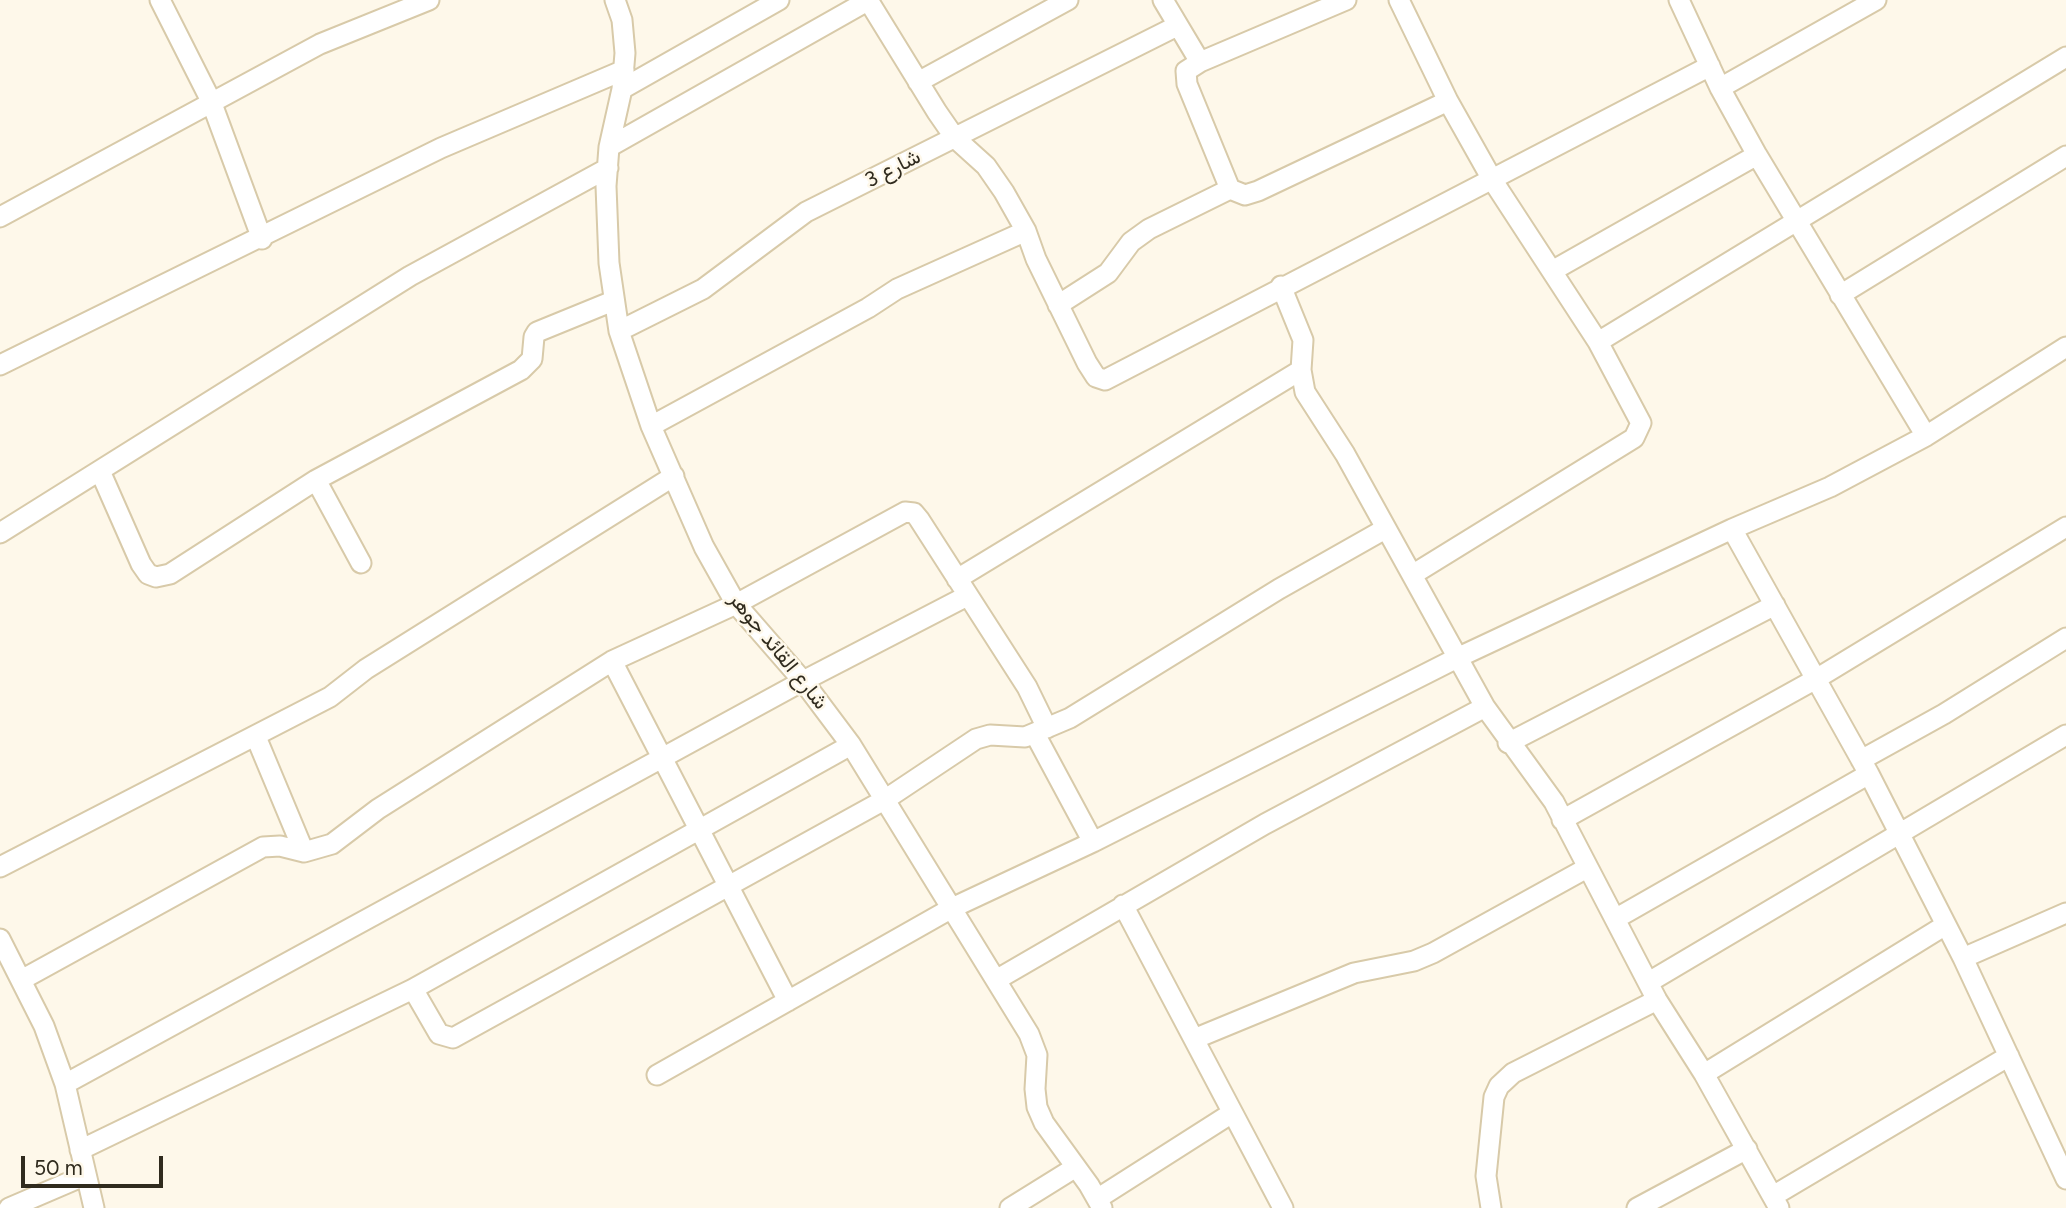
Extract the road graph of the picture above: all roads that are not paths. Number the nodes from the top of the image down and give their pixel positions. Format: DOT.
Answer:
graph roads {
  1 [pos="160,0"];
  2 [pos="429,0"];
  3 [pos="615,0"];
  4 [pos="779,0"];
  5 [pos="868,0"];
  6 [pos="1068,0"];
  7 [pos="1163,0"];
  8 [pos="1346,0"];
  9 [pos="1399,0"];
  10 [pos="1679,0"];
  11 [pos="1876,0"];
  12 [pos="1177,26"];
  13 [pos="2066,57"];
  14 [pos="1200,62"];
  15 [pos="1710,66"];
  16 [pos="623,79"];
  17 [pos="918,82"];
  18 [pos="1720,88"];
  19 [pos="211,101"];
  20 [pos="1448,101"];
  21 [pos="955,138"];
  22 [pos="609,147"];
  23 [pos="1757,155"];
  24 [pos="2066,156"];
  25 [pos="608,168"];
  26 [pos="1493,181"];
  27 [pos="1230,189"];
  28 [pos="0,217"];
  29 [pos="1797,222"];
  30 [pos="1026,231"];
  31 [pos="262,239"];
  32 [pos="1552,271"];
  33 [pos="1281,286"];
  34 [pos="1840,295"];
  35 [pos="613,301"];
  36 [pos="1058,305"];
  37 [pos="619,331"];
  38 [pos="1598,342"];
  39 [pos="2066,347"];
  40 [pos="0,365"];
  41 [pos="1301,370"];
  42 [pos="651,426"];
  43 [pos="1926,436"];
  44 [pos="100,471"];
  45 [pos="674,476"];
  46 [pos="316,480"];
  47 [pos="2066,527"];
  48 [pos="1385,528"];
  49 [pos="1732,529"];
  50 [pos="0,533"];
  51 [pos="360,563"];
  52 [pos="1412,575"];
  53 [pos="962,587"];
  54 [pos="736,604"];
  55 [pos="1775,605"];
  56 [pos="2066,638"];
  57 [pos="1459,657"];
  58 [pos="612,661"];
  59 [pos="1816,679"];
  60 [pos="803,681"];
  61 [pos="1485,707"];
  62 [pos="1041,731"];
  63 [pos="2066,736"];
  64 [pos="256,737"];
  65 [pos="1508,743"];
  66 [pos="851,745"];
  67 [pos="665,758"];
  68 [pos="1865,767"];
  69 [pos="886,799"];
  70 [pos="1562,820"];
  71 [pos="701,828"];
  72 [pos="1900,835"];
  73 [pos="1093,842"];
  74 [pos="304,852"];
  75 [pos="0,867"];
  76 [pos="1587,868"];
  77 [pos="730,886"];
  78 [pos="1123,905"];
  79 [pos="952,908"];
  80 [pos="2066,913"];
  81 [pos="1615,919"];
  82 [pos="1944,926"];
  83 [pos="0,939"];
  84 [pos="1963,958"];
  85 [pos="23,979"];
  86 [pos="996,980"];
  87 [pos="1648,982"];
  88 [pos="414,989"];
  89 [pos="788,1000"];
  90 [pos="1657,1000"];
  91 [pos="1194,1039"];
  92 [pos="2009,1056"];
  93 [pos="1704,1074"];
  94 [pos="657,1075"];
  95 [pos="65,1084"];
  96 [pos="1232,1113"];
  97 [pos="2066,1129"];
  98 [pos="2048,1138"];
  99 [pos="1747,1149"];
  100 [pos="80,1150"];
  101 [pos="1076,1167"];
  102 [pos="86,1175"];
  103 [pos="2066,1180"];
  104 [pos="1776,1202"];
  105 [pos="1100,1203"];
  106 [pos="9,1208"];
  107 [pos="94,1208"];
  108 [pos="1010,1208"];
  109 [pos="1283,1208"];
  110 [pos="1491,1208"];
  111 [pos="1637,1208"];
  1 -- 19 [label="street"];
  2 -- 19 [label="street"];
  3 -- 16 [label="street, شارع القائد جوهر"];
  4 -- 16 [label="street"];
  5 -- 17 [label="street"];
  5 -- 22 [label="street"];
  6 -- 17 [label="street"];
  7 -- 12 [label="street"];
  8 -- 14 [label="street"];
  9 -- 20 [label="street"];
  10 -- 15 [label="street"];
  11 -- 18 [label="street"];
  12 -- 14 [label="street"];
  12 -- 21 [label="street, شارع 3"];
  13 -- 29 [label="street"];
  14 -- 27 [label="street"];
  15 -- 18 [label="street"];
  15 -- 26 [label="street"];
  16 -- 22 [label="street, شارع القائد جوهر"];
  16 -- 31 [label="street"];
  17 -- 21 [label="street"];
  18 -- 23 [label="street"];
  19 -- 28 [label="street"];
  19 -- 31 [label="street"];
  20 -- 26 [label="street"];
  20 -- 27 [label="street"];
  21 -- 30 [label="street"];
  21 -- 37 [label="street, شارع 3"];
  22 -- 25 [label="street, شارع القائد جوهر"];
  23 -- 29 [label="street"];
  23 -- 32 [label="street"];
  24 -- 34 [label="street"];
  25 -- 35 [label="street, شارع القائد جوهر"];
  25 -- 44 [label="street"];
  26 -- 32 [label="street"];
  26 -- 33 [label="street"];
  27 -- 36 [label="street"];
  29 -- 34 [label="street"];
  29 -- 38 [label="street"];
  30 -- 36 [label="street"];
  30 -- 42 [label="street"];
  31 -- 40 [label="street"];
  32 -- 38 [label="street"];
  33 -- 36 [label="street"];
  33 -- 41 [label="street"];
  34 -- 43 [label="street"];
  35 -- 37 [label="street, شارع القائد جوهر"];
  35 -- 46 [label="street"];
  37 -- 42 [label="street, شارع القائد جوهر"];
  38 -- 52 [label="street"];
  39 -- 43 [label="street"];
  41 -- 48 [label="street"];
  41 -- 53 [label="street"];
  42 -- 45 [label="street, شارع القائد جوهر"];
  43 -- 49 [label="street"];
  44 -- 46 [label="street"];
  44 -- 50 [label="street"];
  45 -- 54 [label="street, شارع القائد جوهر"];
  45 -- 64 [label="street"];
  46 -- 51 [label="street"];
  47 -- 59 [label="street"];
  48 -- 52 [label="street"];
  48 -- 62 [label="street"];
  49 -- 55 [label="street"];
  49 -- 57 [label="street"];
  52 -- 57 [label="street"];
  53 -- 54 [label="street"];
  53 -- 60 [label="street"];
  53 -- 62 [label="street"];
  54 -- 58 [label="street"];
  54 -- 60 [label="street, شارع القائد جوهر"];
  55 -- 59 [label="street"];
  55 -- 65 [label="street"];
  56 -- 68 [label="street"];
  57 -- 61 [label="street"];
  57 -- 73 [label="street"];
  58 -- 67 [label="street"];
  58 -- 74 [label="street"];
  59 -- 68 [label="street"];
  59 -- 70 [label="street"];
  60 -- 66 [label="street, شارع القائد جوهر"];
  60 -- 67 [label="street"];
  61 -- 65 [label="street"];
  61 -- 78 [label="street"];
  62 -- 69 [label="street"];
  62 -- 73 [label="street"];
  63 -- 72 [label="street"];
  64 -- 74 [label="street"];
  64 -- 75 [label="street"];
  65 -- 70 [label="street"];
  66 -- 69 [label="street, شارع القائد جوهر"];
  66 -- 71 [label="street"];
  67 -- 71 [label="street"];
  67 -- 95 [label="street"];
  68 -- 72 [label="street"];
  68 -- 81 [label="street"];
  69 -- 77 [label="street"];
  69 -- 79 [label="street, شارع القائد جوهر"];
  70 -- 76 [label="street"];
  71 -- 77 [label="street"];
  71 -- 88 [label="street"];
  72 -- 82 [label="street"];
  72 -- 87 [label="street"];
  73 -- 79 [label="street"];
  74 -- 85 [label="street"];
  76 -- 81 [label="street"];
  76 -- 91 [label="street"];
  77 -- 88 [label="street"];
  77 -- 89 [label="street"];
  78 -- 86 [label="street"];
  78 -- 91 [label="street"];
  79 -- 86 [label="street, شارع القائد جوهر"];
  79 -- 89 [label="street"];
  80 -- 84 [label="street"];
  81 -- 87 [label="street"];
  82 -- 84 [label="street"];
  82 -- 93 [label="street"];
  83 -- 85 [label="street"];
  84 -- 92 [label="street"];
  85 -- 95 [label="street"];
  86 -- 101 [label="street, شارع القائد جوهر"];
  87 -- 90 [label="street"];
  88 -- 100 [label="street"];
  89 -- 94 [label="street"];
  90 -- 93 [label="street"];
  90 -- 110 [label="street"];
  91 -- 96 [label="street"];
  92 -- 98 [label="street"];
  92 -- 104 [label="street"];
  93 -- 99 [label="street"];
  95 -- 100 [label="street"];
  96 -- 105 [label="street"];
  96 -- 109 [label="street"];
  97 -- 98 [label="street"];
  98 -- 103 [label="street"];
  99 -- 104 [label="street"];
  99 -- 111 [label="street"];
  100 -- 102 [label="street"];
  101 -- 105 [label="street, شارع القائد جوهر"];
  101 -- 108 [label="street"];
  102 -- 106 [label="street"];
  102 -- 107 [label="street"];
}
